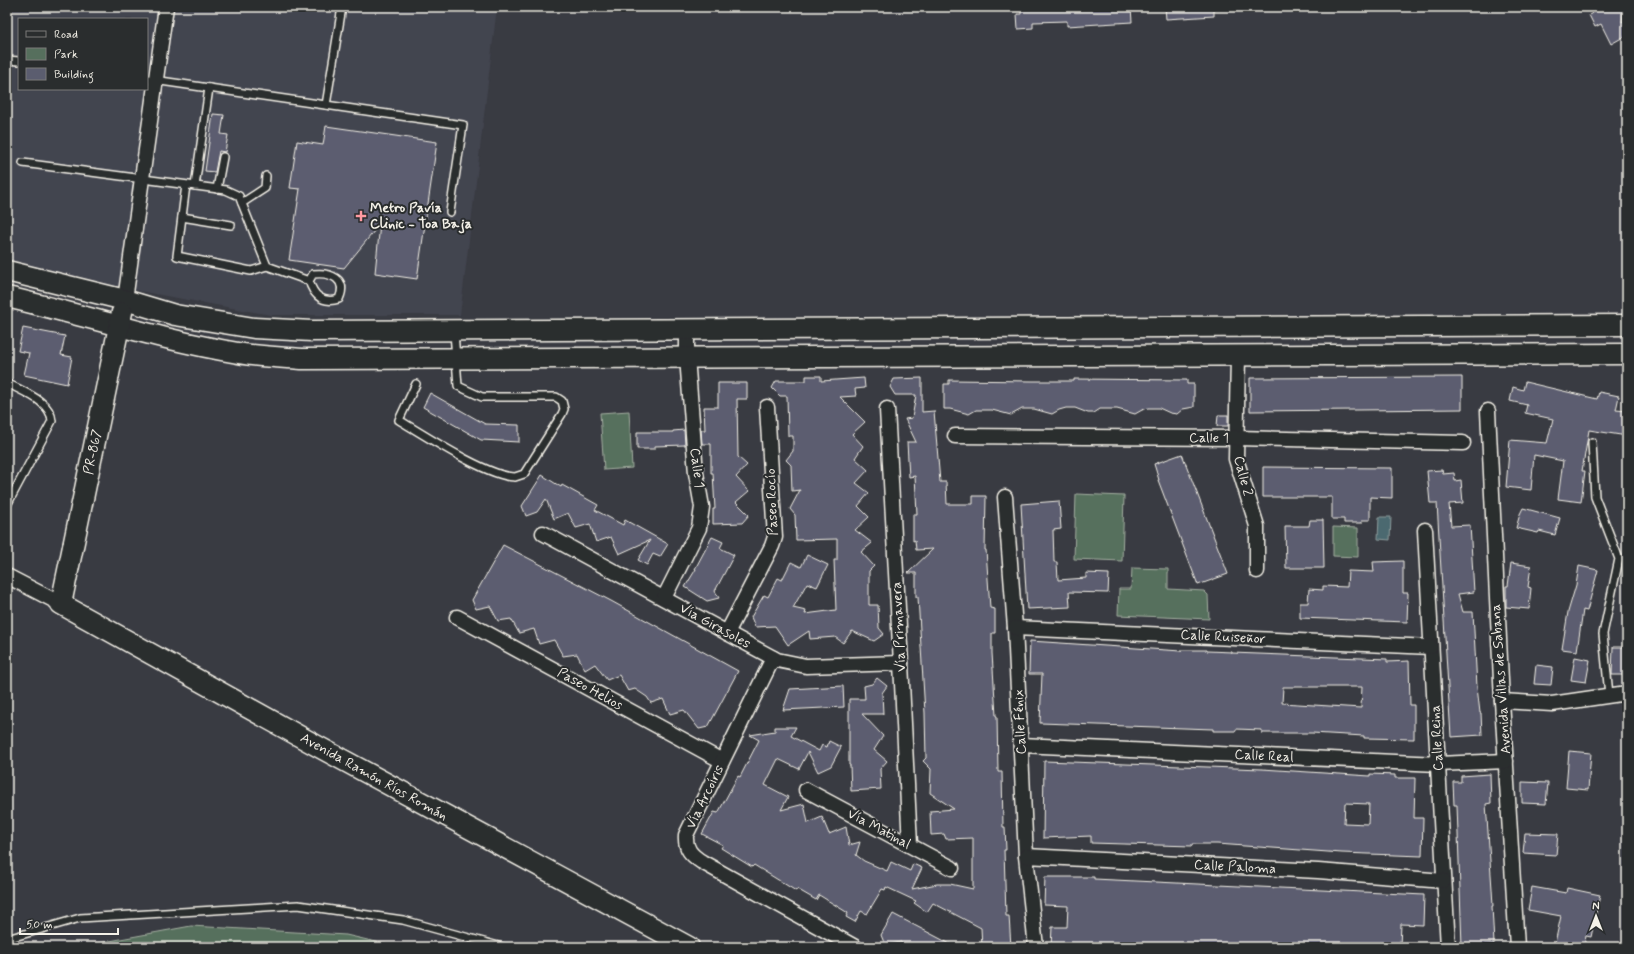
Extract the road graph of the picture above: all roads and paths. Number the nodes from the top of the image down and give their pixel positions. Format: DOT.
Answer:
graph roads {
  1 [pos="166,7"];
  2 [pos="342,7"];
  3 [pos="7,60"];
  4 [pos="18,61"];
  5 [pos="152,80"];
  6 [pos="209,88"];
  7 [pos="326,105"];
  8 [pos="223,157"];
  9 [pos="23,163"];
  10 [pos="266,176"];
  11 [pos="142,178"];
  12 [pos="186,185"];
  13 [pos="195,186"];
  14 [pos="217,189"];
  15 [pos="242,203"];
  16 [pos="450,212"];
  17 [pos="182,218"];
  18 [pos="231,225"];
  19 [pos="267,266"];
  20 [pos="7,271"];
  21 [pos="309,281"];
  22 [pos="7,297"];
  23 [pos="125,300"];
  24 [pos="1627,325"];
  25 [pos="120,326"];
  26 [pos="1346,326"];
  27 [pos="1148,327"];
  28 [pos="686,329"];
  29 [pos="453,330"];
  30 [pos="1627,354"];
  31 [pos="1238,356"];
  32 [pos="686,357"];
  33 [pos="456,358"];
  34 [pos="7,384"];
  35 [pos="416,384"];
  36 [pos="767,408"];
  37 [pos="886,409"];
  38 [pos="1488,411"];
  39 [pos="955,436"];
  40 [pos="1237,438"];
  41 [pos="1592,442"];
  42 [pos="1463,443"];
  43 [pos="1005,497"];
  44 [pos="7,506"];
  45 [pos="1425,530"];
  46 [pos="543,533"];
  47 [pos="1257,571"];
  48 [pos="7,576"];
  49 [pos="664,598"];
  50 [pos="61,604"];
  51 [pos="457,617"];
  52 [pos="1015,628"];
  53 [pos="727,633"];
  54 [pos="1431,647"];
  55 [pos="773,658"];
  56 [pos="901,663"];
  57 [pos="1627,693"];
  58 [pos="1609,695"];
  59 [pos="1502,701"];
  60 [pos="1021,745"];
  61 [pos="722,761"];
  62 [pos="1506,761"];
  63 [pos="1438,764"];
  64 [pos="806,790"];
  65 [pos="910,845"];
  66 [pos="1026,856"];
  67 [pos="952,868"];
  68 [pos="1444,881"];
  69 [pos="7,939"];
  70 [pos="502,947"];
  71 [pos="689,947"];
  72 [pos="855,947"];
  73 [pos="1036,947"];
  74 [pos="1448,947"];
  75 [pos="1517,947"];
  1 -- 5 [label="street"];
  2 -- 7 [label="lane"];
  3 -- 4 [label="lane"];
  5 -- 6 [label="lane"];
  5 -- 11 [label="street"];
  6 -- 7 [label="lane"];
  6 -- 13 [label="lane"];
  7 -- 16 [label="lane"];
  8 -- 14 [label="lane"];
  9 -- 11 [label="lane"];
  10 -- 15 [label="lane"];
  11 -- 12 [label="lane"];
  11 -- 23 [label="street"];
  12 -- 13 [label="lane"];
  12 -- 17 [label="lane"];
  13 -- 14 [label="lane"];
  14 -- 15 [label="lane"];
  15 -- 19 [label="lane"];
  17 -- 18 [label="lane"];
  17 -- 19 [label="lane"];
  19 -- 21 [label="lane"];
  20 -- 23 [label="street"];
  21 -- 21 [label="lane"];
  22 -- 25 [label="street"];
  23 -- 25 [label="street, PR-867 / PR-867"];
  23 -- 29 [label="street"];
  24 -- 26 [label="street"];
  25 -- 33 [label="street"];
  25 -- 50 [label="street, PR-867 / PR-867"];
  26 -- 27 [label="street"];
  26 -- 31 [label="street"];
  27 -- 28 [label="street"];
  27 -- 31 [label="street"];
  28 -- 29 [label="street"];
  28 -- 32 [label="street, Calle 1"];
  29 -- 33 [label="lane"];
  30 -- 31 [label="street"];
  31 -- 32 [label="street"];
  31 -- 40 [label="street, Calle 2"];
  32 -- 33 [label="street"];
  32 -- 49 [label="street, Calle 1"];
  33 -- 35 [label="lane"];
  34 -- 44 [label="lane"];
  36 -- 53 [label="street, Paseo Rocío"];
  37 -- 56 [label="street, Vía Primavera"];
  38 -- 59 [label="street, Avenida Villas de Sabana"];
  39 -- 40 [label="street, Calle 1"];
  40 -- 42 [label="street, Calle 1"];
  40 -- 47 [label="street, Calle 2"];
  41 -- 58 [label="lane"];
  43 -- 52 [label="street, Calle Fénix"];
  45 -- 54 [label="street, Calle Reina"];
  46 -- 49 [label="street, Vía Girasoles"];
  48 -- 50 [label="street"];
  49 -- 53 [label="street, Vía Girasoles"];
  50 -- 71 [label="street, Avenida Ramón Ríos Román"];
  51 -- 61 [label="street, Paseo Helios"];
  52 -- 54 [label="street, Calle Ruiseñor"];
  52 -- 60 [label="street, Calle Fénix"];
  53 -- 55 [label="street, Vía Girasoles"];
  54 -- 63 [label="street, Calle Reina"];
  55 -- 56 [label="street, Vía Girasoles"];
  55 -- 61 [label="street, Vía Arcoíris"];
  56 -- 65 [label="street, Vía Primavera"];
  57 -- 58 [label="street"];
  58 -- 59 [label="street"];
  59 -- 62 [label="street, Avenida Villas de Sabana"];
  60 -- 63 [label="street, Calle Real"];
  60 -- 66 [label="street, Calle Fénix"];
  61 -- 72 [label="street, Vía Arcoíris"];
  62 -- 63 [label="street, Calle Real"];
  62 -- 75 [label="street, Avenida Villas de Sabana"];
  63 -- 68 [label="street, Calle Reina"];
  64 -- 65 [label="street, Vía Matinal"];
  65 -- 67 [label="street, Vía Matinal"];
  66 -- 68 [label="street, Calle Paloma"];
  66 -- 73 [label="street, Calle Fénix"];
  68 -- 74 [label="street, Calle Reina"];
  69 -- 70 [label="lane"];
}
